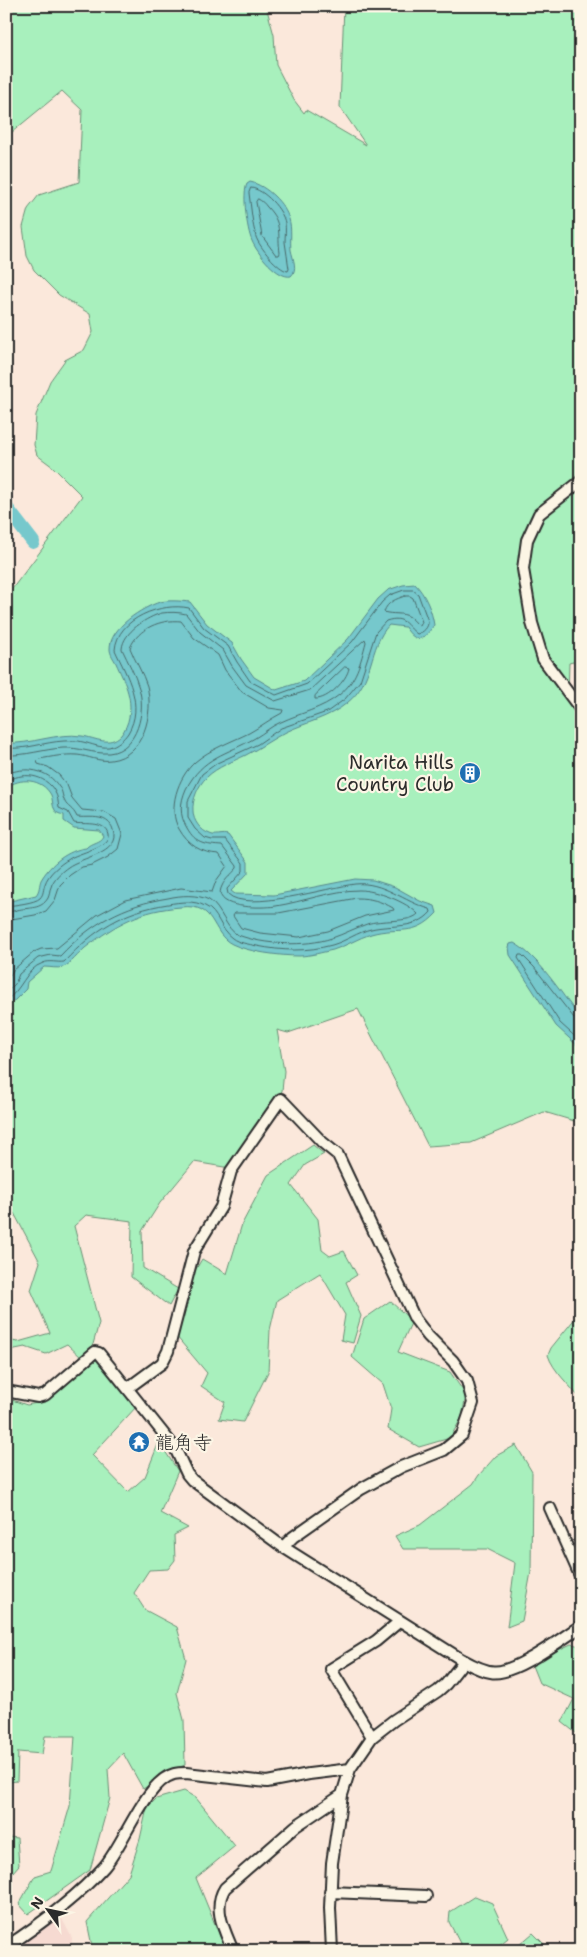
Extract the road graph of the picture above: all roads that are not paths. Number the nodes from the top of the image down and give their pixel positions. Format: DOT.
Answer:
graph roads {
  1 [pos="581,481"];
  2 [pos="581,710"];
  3 [pos="128,1388"];
  4 [pos="6,1391"];
  5 [pos="550,1508"];
  6 [pos="283,1547"];
  7 [pos="581,1578"];
  8 [pos="400,1621"];
  9 [pos="581,1626"];
  10 [pos="464,1661"];
  11 [pos="372,1737"];
  12 [pos="350,1769"];
  13 [pos="342,1795"];
  14 [pos="330,1892"];
  15 [pos="426,1896"];
  16 [pos="6,1947"];
  17 [pos="233,1951"];
  18 [pos="332,1951"];
  1 -- 2 [label="street"];
  3 -- 4 [label="street"];
  3 -- 6 [label="street"];
  3 -- 6 [label="street"];
  5 -- 7 [label="street"];
  6 -- 8 [label="street"];
  8 -- 10 [label="street"];
  8 -- 11 [label="street"];
  9 -- 10 [label="street"];
  10 -- 11 [label="street"];
  11 -- 12 [label="street"];
  12 -- 13 [label="street"];
  12 -- 16 [label="street"];
  13 -- 14 [label="street"];
  13 -- 17 [label="street"];
  14 -- 15 [label="street"];
  14 -- 18 [label="street"];
}
